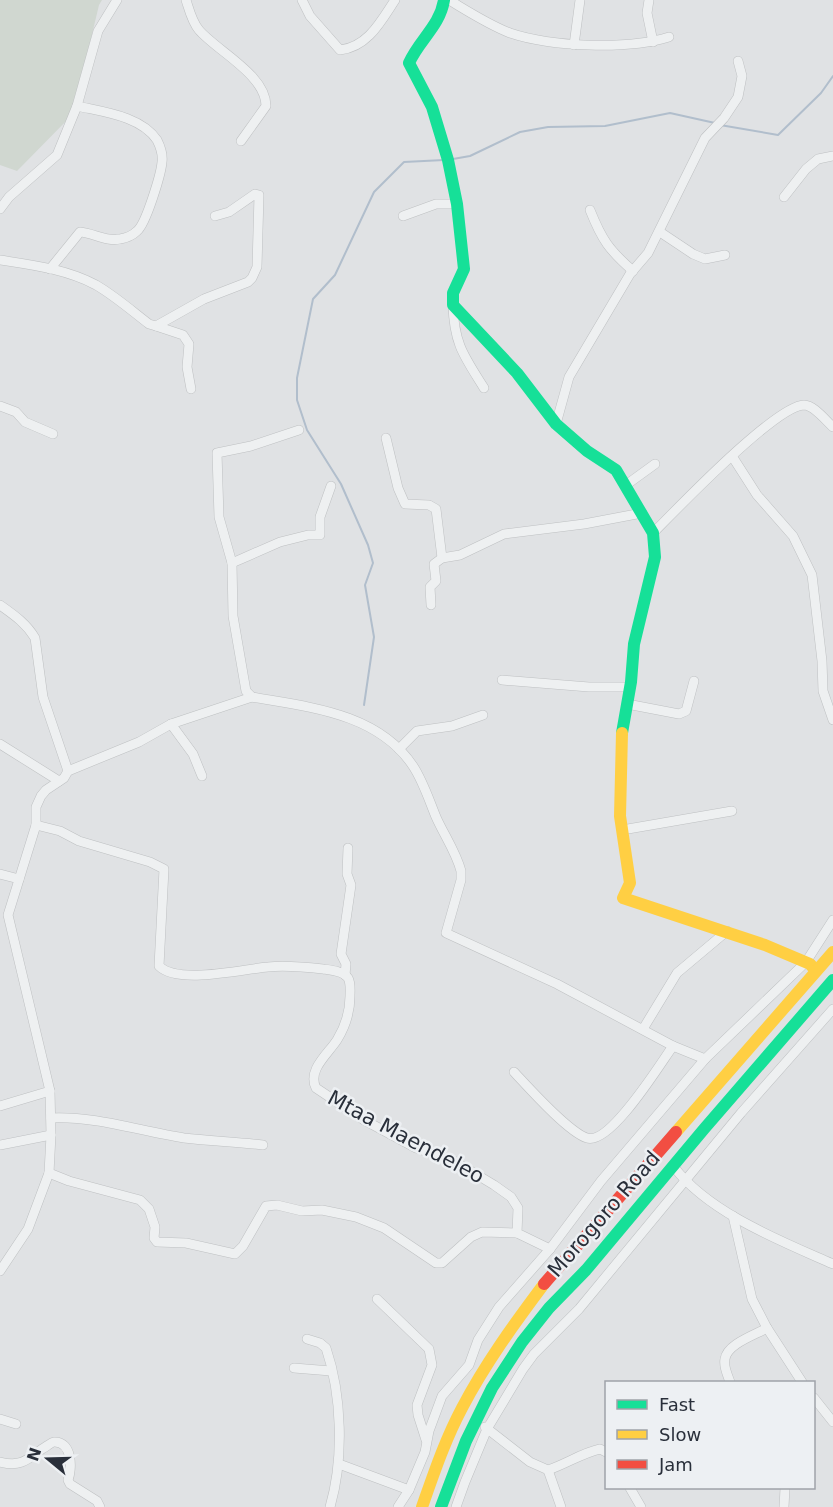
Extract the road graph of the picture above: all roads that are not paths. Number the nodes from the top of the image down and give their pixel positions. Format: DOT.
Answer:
graph roads {
  1 [pos="117,0"];
  2 [pos="186,0"];
  3 [pos="302,0"];
  4 [pos="395,0"];
  5 [pos="444,0"];
  6 [pos="449,0"];
  7 [pos="580,0"];
  8 [pos="649,0"];
  9 [pos="669,37"];
  10 [pos="653,42"];
  11 [pos="574,45"];
  12 [pos="738,61"];
  13 [pos="77,106"];
  14 [pos="241,141"];
  15 [pos="833,156"];
  16 [pos="784,197"];
  17 [pos="457,204"];
  18 [pos="0,209"];
  19 [pos="590,210"];
  20 [pos="215,216"];
  21 [pos="403,216"];
  22 [pos="660,232"];
  23 [pos="725,255"];
  24 [pos="0,260"];
  25 [pos="50,269"];
  26 [pos="633,271"];
  27 [pos="453,305"];
  28 [pos="156,326"];
  29 [pos="484,388"];
  30 [pos="191,389"];
  31 [pos="0,406"];
  32 [pos="556,424"];
  33 [pos="833,428"];
  34 [pos="299,430"];
  35 [pos="53,434"];
  36 [pos="386,438"];
  37 [pos="732,456"];
  38 [pos="655,464"];
  39 [pos="626,485"];
  40 [pos="332,486"];
  41 [pos="642,513"];
  42 [pos="653,533"];
  43 [pos="442,558"];
  44 [pos="232,563"];
  45 [pos="0,605"];
  46 [pos="431,605"];
  47 [pos="502,680"];
  48 [pos="694,681"];
  49 [pos="630,687"];
  50 [pos="252,698"];
  51 [pos="627,704"];
  52 [pos="483,716"];
  53 [pos="833,720"];
  54 [pos="171,724"];
  55 [pos="0,744"];
  56 [pos="399,749"];
  57 [pos="68,771"];
  58 [pos="202,776"];
  59 [pos="59,781"];
  60 [pos="732,811"];
  61 [pos="36,825"];
  62 [pos="622,830"];
  63 [pos="348,848"];
  64 [pos="0,874"];
  65 [pos="19,879"];
  66 [pos="833,920"];
  67 [pos="727,931"];
  68 [pos="833,952"];
  69 [pos="806,962"];
  70 [pos="816,971"];
  71 [pos="345,975"];
  72 [pos="833,980"];
  73 [pos="833,1010"];
  74 [pos="643,1029"];
  75 [pos="673,1046"];
  76 [pos="705,1059"];
  77 [pos="514,1072"];
  78 [pos="50,1091"];
  79 [pos="0,1106"];
  80 [pos="51,1118"];
  81 [pos="51,1135"];
  82 [pos="0,1145"];
  83 [pos="263,1145"];
  84 [pos="674,1167"];
  85 [pos="49,1173"];
  86 [pos="685,1181"];
  87 [pos="733,1216"];
  88 [pos="517,1233"];
  89 [pos="550,1249"];
  90 [pos="833,1264"];
  91 [pos="0,1271"];
  92 [pos="377,1299"];
  93 [pos="767,1328"];
  94 [pos="307,1339"];
  95 [pos="294,1368"];
  96 [pos="331,1371"];
  97 [pos="729,1381"];
  98 [pos="801,1381"];
  99 [pos="815,1400"];
  100 [pos="0,1419"];
  101 [pos="477,1419"];
  102 [pos="833,1422"];
  103 [pos="16,1424"];
  104 [pos="487,1429"];
  105 [pos="427,1442"];
  106 [pos="605,1452"];
  107 [pos="0,1462"];
  108 [pos="339,1464"];
  109 [pos="548,1470"];
  110 [pos="631,1489"];
  111 [pos="785,1489"];
  112 [pos="409,1491"];
  113 [pos="100,1507"];
  114 [pos="330,1507"];
  115 [pos="398,1507"];
  116 [pos="423,1507"];
  117 [pos="441,1507"];
  118 [pos="456,1507"];
  119 [pos="561,1507"];
  120 [pos="641,1507"];
  121 [pos="784,1507"];
  1 -- 13 [label="street"];
  2 -- 14 [label="street"];
  3 -- 4 [label="street"];
  5 -- 17 [label="main road"];
  6 -- 11 [label="street"];
  7 -- 11 [label="street"];
  8 -- 10 [label="street"];
  9 -- 10 [label="street"];
  10 -- 11 [label="street"];
  12 -- 22 [label="street"];
  13 -- 18 [label="street"];
  13 -- 25 [label="street"];
  15 -- 16 [label="street"];
  17 -- 21 [label="street"];
  17 -- 27 [label="main road"];
  19 -- 26 [label="street"];
  20 -- 28 [label="street"];
  22 -- 23 [label="street"];
  22 -- 26 [label="street"];
  24 -- 25 [label="street"];
  25 -- 28 [label="street"];
  26 -- 32 [label="street"];
  27 -- 29 [label="street"];
  27 -- 32 [label="main road"];
  28 -- 30 [label="street"];
  31 -- 35 [label="street"];
  32 -- 39 [label="main road"];
  33 -- 37 [label="street"];
  34 -- 44 [label="street"];
  36 -- 43 [label="street"];
  37 -- 42 [label="street"];
  37 -- 53 [label="street"];
  38 -- 39 [label="street"];
  39 -- 41 [label="main road"];
  40 -- 44 [label="street"];
  41 -- 42 [label="main road"];
  41 -- 43 [label="street"];
  42 -- 49 [label="main road"];
  43 -- 46 [label="street"];
  44 -- 50 [label="street"];
  45 -- 57 [label="street"];
  47 -- 49 [label="street"];
  48 -- 51 [label="street"];
  49 -- 51 [label="main road"];
  50 -- 54 [label="street"];
  50 -- 56 [label="street"];
  51 -- 62 [label="main road"];
  52 -- 56 [label="street"];
  54 -- 57 [label="street"];
  54 -- 58 [label="street"];
  55 -- 59 [label="street"];
  56 -- 74 [label="street"];
  57 -- 59 [label="street"];
  59 -- 61 [label="street"];
  60 -- 62 [label="street"];
  61 -- 65 [label="street"];
  61 -- 71 [label="street"];
  62 -- 67 [label="main road"];
  63 -- 71 [label="street"];
  64 -- 65 [label="street"];
  65 -- 78 [label="street"];
  66 -- 69 [label="street"];
  67 -- 69 [label="main road"];
  67 -- 74 [label="street"];
  68 -- 70 [label="main road, Morogoro Road"];
  69 -- 70 [label="main road"];
  69 -- 76 [label="street"];
  70 -- 116 [label="main road, Morogoro Road"];
  71 -- 88 [label="street, Mtaa Maendeleo"];
  72 -- 84 [label="main road, Morogoro Road"];
  73 -- 86 [label="street"];
  74 -- 75 [label="street"];
  75 -- 76 [label="street"];
  75 -- 77 [label="street"];
  76 -- 89 [label="street"];
  78 -- 79 [label="street"];
  78 -- 80 [label="street"];
  80 -- 81 [label="street"];
  80 -- 83 [label="street"];
  81 -- 82 [label="street"];
  81 -- 85 [label="street"];
  84 -- 86 [label="street"];
  84 -- 101 [label="main road, Morogoro Road"];
  85 -- 88 [label="street"];
  85 -- 91 [label="street"];
  86 -- 87 [label="street"];
  86 -- 104 [label="street"];
  87 -- 90 [label="street"];
  87 -- 93 [label="street"];
  88 -- 89 [label="street"];
  89 -- 105 [label="street"];
  92 -- 105 [label="street"];
  93 -- 97 [label="street"];
  93 -- 98 [label="street"];
  94 -- 96 [label="street"];
  95 -- 96 [label="street"];
  96 -- 108 [label="street"];
  99 -- 102 [label="street"];
  100 -- 103 [label="street"];
  101 -- 104 [label="street"];
  101 -- 117 [label="main road, Morogoro Road"];
  104 -- 109 [label="street"];
  104 -- 118 [label="street"];
  105 -- 112 [label="street"];
  106 -- 109 [label="street"];
  107 -- 113 [label="street"];
  108 -- 112 [label="street"];
  108 -- 114 [label="street"];
  109 -- 119 [label="street"];
  110 -- 120 [label="street"];
  111 -- 121 [label="street"];
  112 -- 115 [label="street"];
}
